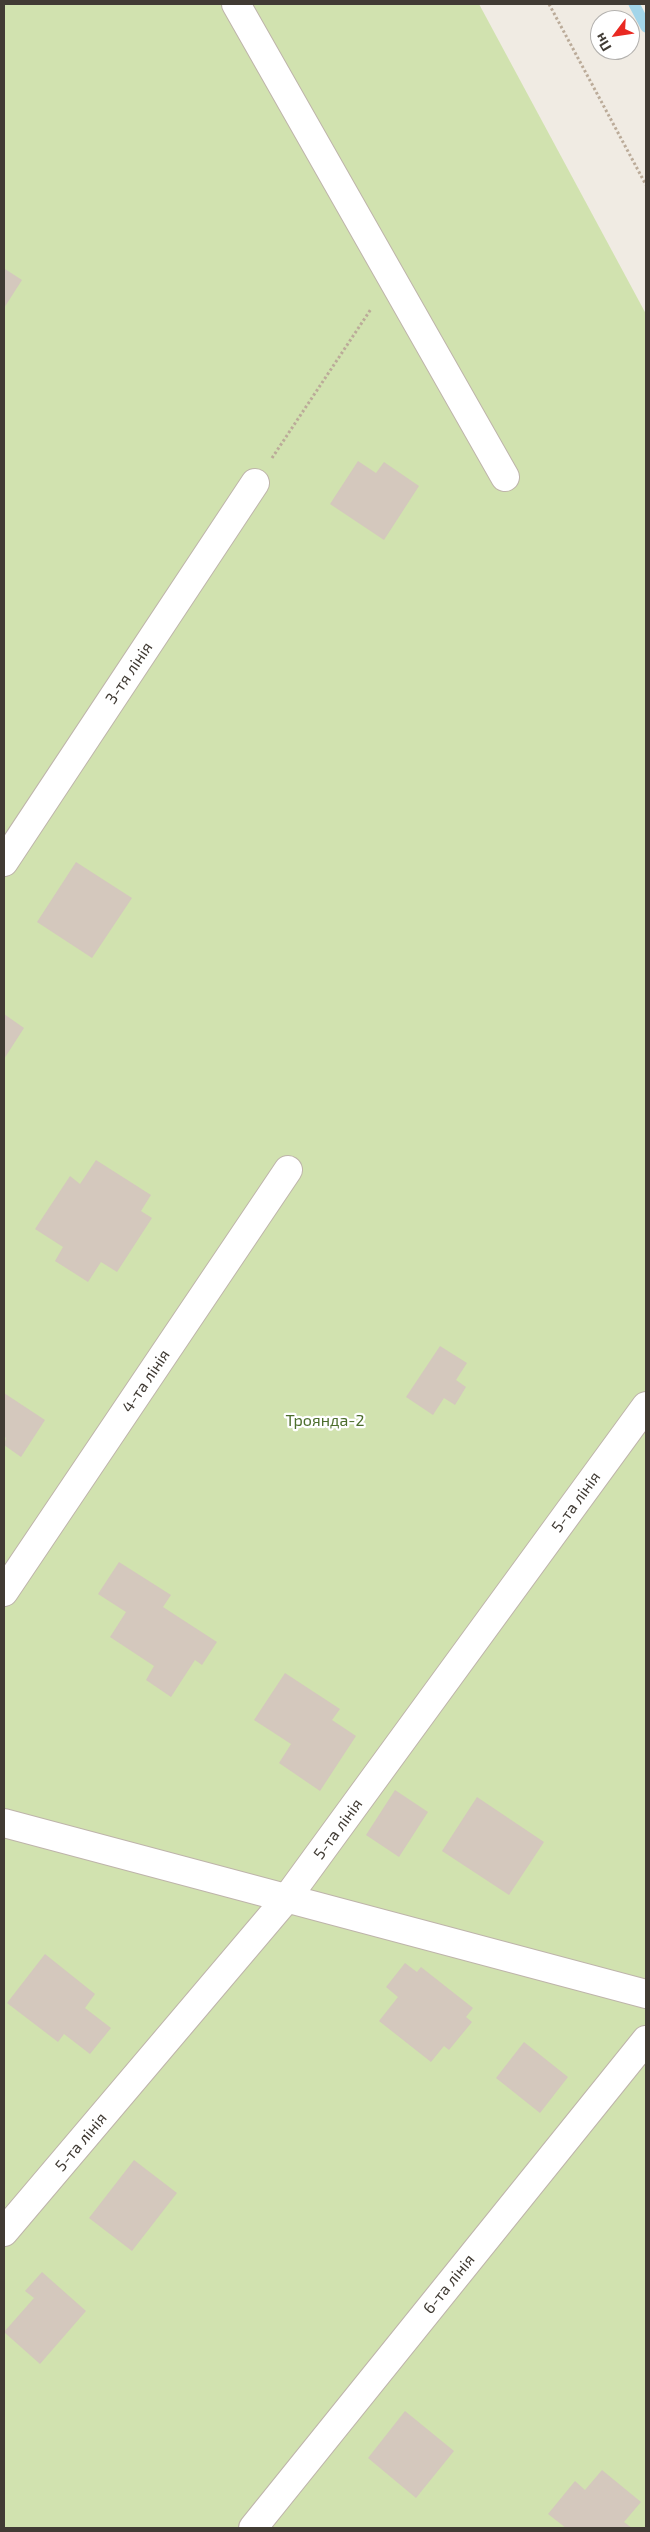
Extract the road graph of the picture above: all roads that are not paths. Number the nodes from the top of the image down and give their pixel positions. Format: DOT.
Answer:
graph roads {
  1 [pos="236,4"];
  2 [pos="505,477"];
  3 [pos="255,483"];
  4 [pos="4,862"];
  5 [pos="288,1170"];
  6 [pos="646,1406"];
  7 [pos="4,1592"];
  8 [pos="4,1823"];
  9 [pos="287,1898"];
  10 [pos="646,1994"];
  11 [pos="646,2040"];
  12 [pos="4,2232"];
  13 [pos="252,2528"];
  1 -- 2 [label="street"];
  3 -- 4 [label="street, 3-тя лінія"];
  5 -- 7 [label="street, 4-та лінія"];
  6 -- 9 [label="street, 5-та лінія"];
  8 -- 9 [label="street"];
  9 -- 10 [label="street"];
  9 -- 12 [label="street, 5-та лінія"];
  11 -- 13 [label="street, 6-та лінія"];
}
